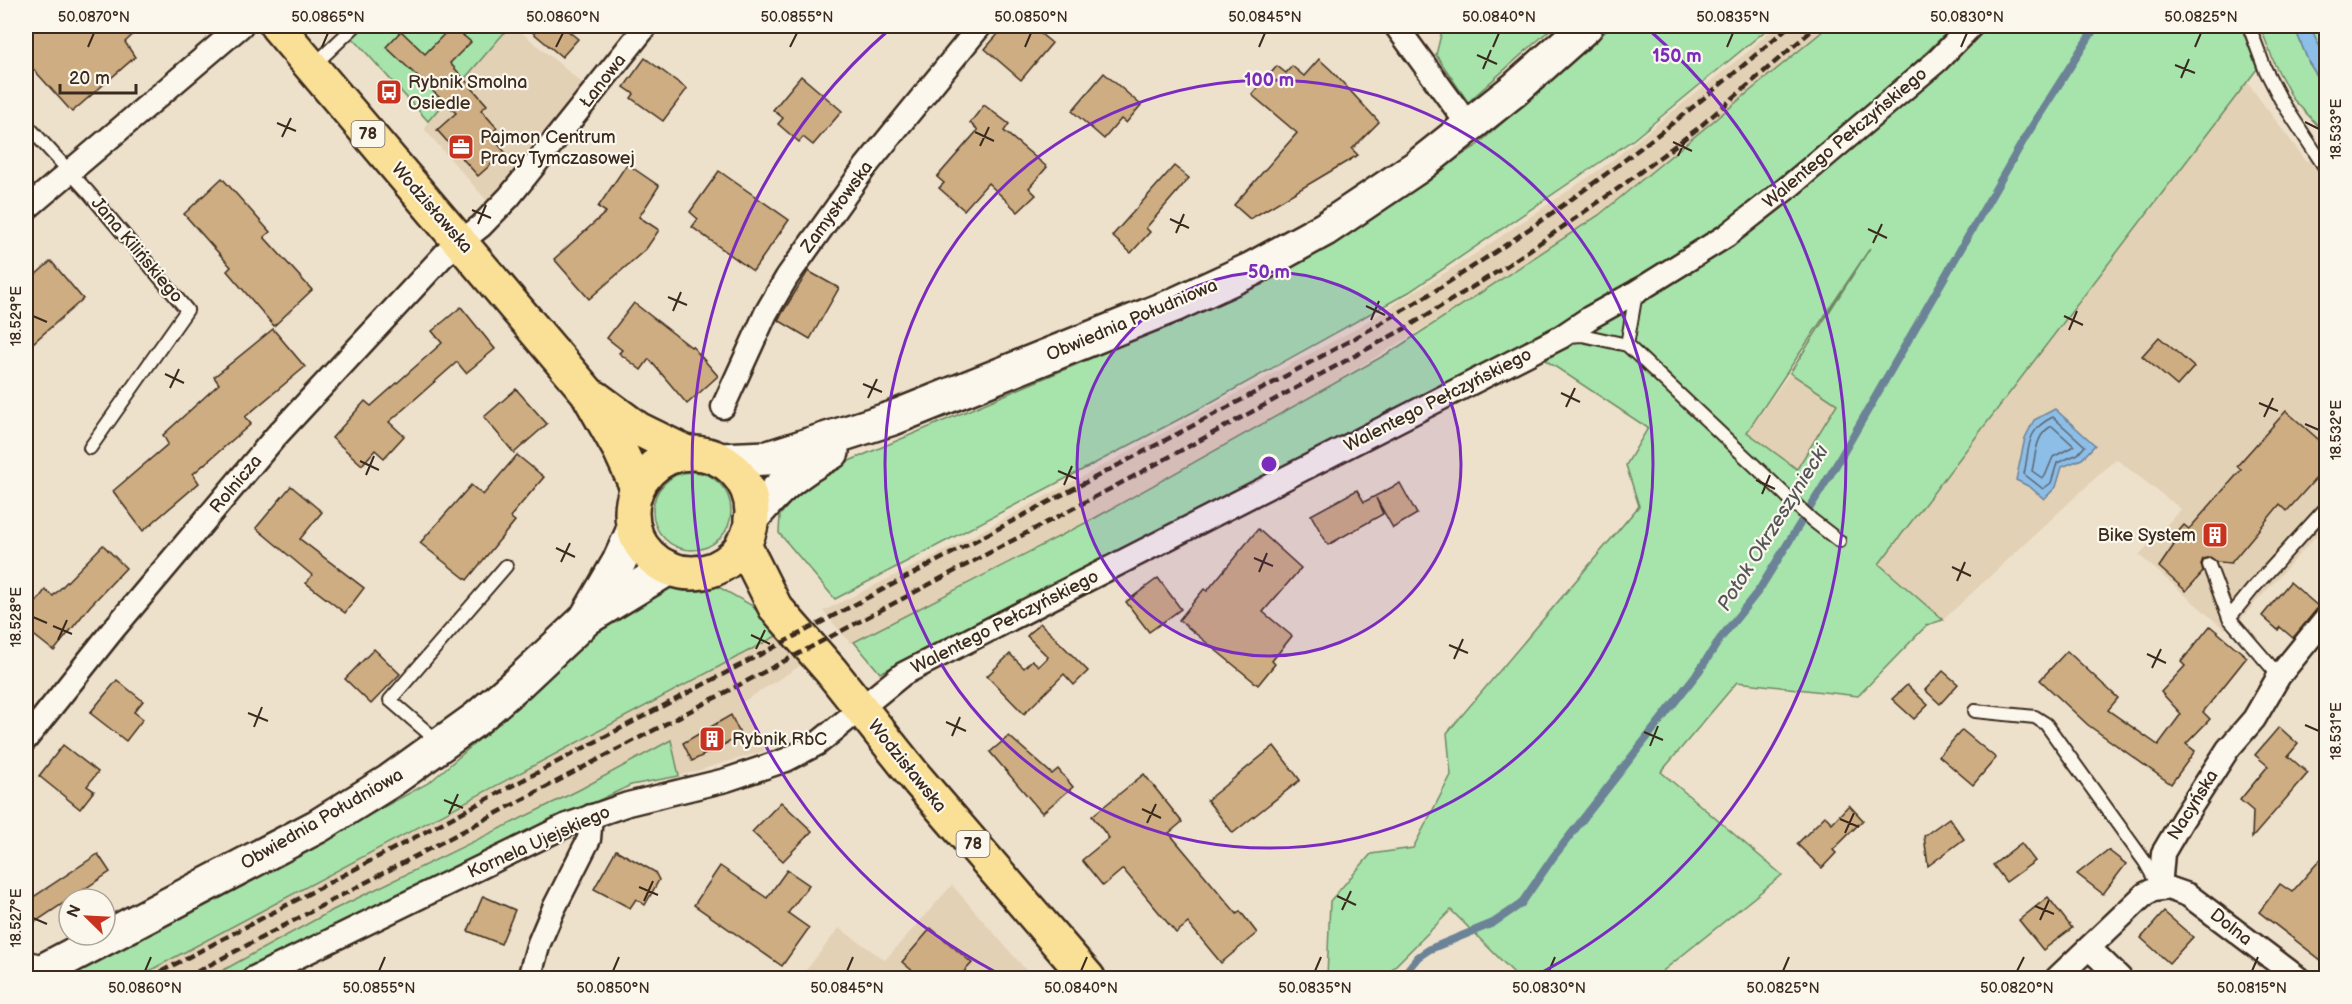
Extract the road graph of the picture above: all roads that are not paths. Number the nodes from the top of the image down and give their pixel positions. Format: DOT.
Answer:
graph roads {
  1 [pos="241,26"];
  2 [pos="277,26"];
  3 [pos="355,26"];
  4 [pos="646,26"];
  5 [pos="980,26"];
  6 [pos="1396,26"];
  7 [pos="1586,26"];
  8 [pos="1971,26"];
  9 [pos="2249,26"];
  10 [pos="312,67"];
  11 [pos="26,124"];
  12 [pos="1469,126"];
  13 [pos="2326,169"];
  14 [pos="70,172"];
  15 [pos="26,209"];
  16 [pos="462,242"];
  17 [pos="1636,291"];
  18 [pos="1561,337"];
  19 [pos="1627,345"];
  20 [pos="587,392"];
  21 [pos="723,407"];
  22 [pos="893,417"];
  23 [pos="90,448"];
  24 [pos="687,453"];
  25 [pos="720,460"];
  26 [pos="638,487"];
  27 [pos="2326,508"];
  28 [pos="634,529"];
  29 [pos="747,531"];
  30 [pos="1839,541"];
  31 [pos="2209,565"];
  32 [pos="506,566"];
  33 [pos="669,568"];
  34 [pos="706,571"];
  35 [pos="775,607"];
  36 [pos="587,618"];
  37 [pos="2229,618"];
  38 [pos="2326,618"];
  39 [pos="2279,676"];
  40 [pos="860,708"];
  41 [pos="1975,711"];
  42 [pos="26,739"];
  43 [pos="442,745"];
  44 [pos="591,816"];
  45 [pos="2160,888"];
  46 [pos="2089,948"];
  47 [pos="36,967"];
  48 [pos="254,978"];
  49 [pos="529,978"];
  50 [pos="1088,978"];
  51 [pos="2057,978"];
  52 [pos="2120,978"];
  53 [pos="2298,978"];
  1 -- 14 [label="street"];
  2 -- 10 [label="main road, Wodzisławska / 78"];
  3 -- 10 [label="lane"];
  4 -- 16 [label="street, Łanowa"];
  5 -- 21 [label="street, Zamysłowska"];
  6 -- 12 [label="street"];
  7 -- 12 [label="main road, Obwiednia Południowa"];
  8 -- 17 [label="street, Walentego Pełczyńskiego"];
  9 -- 13 [label="lane"];
  10 -- 16 [label="main road, Wodzisławska / 78"];
  11 -- 14 [label="lane"];
  12 -- 22 [label="main road, Obwiednia Południowa"];
  14 -- 15 [label="street"];
  14 -- 23 [label="lane, Jana Kilińskiego"];
  16 -- 20 [label="main road, Wodzisławska / 78"];
  16 -- 42 [label="street, Rolnicza"];
  17 -- 18 [label="street, Walentego Pełczyńskiego"];
  17 -- 19 [label="lane"];
  18 -- 19 [label="lane"];
  18 -- 40 [label="street, Walentego Pełczyńskiego"];
  19 -- 30 [label="lane"];
  20 -- 24 [label="main road, Wodzisławska / 78"];
  20 -- 26 [label="main road, Wodzisławska / 78"];
  22 -- 25 [label="main road, Obwiednia Południowa"];
  22 -- 29 [label="main road, Obwiednia Południowa"];
  24 -- 25 [label="main road, 78"];
  24 -- 26 [label="main road"];
  25 -- 29 [label="main road, 78"];
  26 -- 28 [label="main road"];
  27 -- 37 [label="lane"];
  28 -- 33 [label="main road"];
  28 -- 36 [label="main road, Obwiednia Południowa"];
  29 -- 34 [label="main road"];
  29 -- 35 [label="main road, Wodzisławska / 78"];
  31 -- 37 [label="lane"];
  32 -- 43 [label="lane"];
  33 -- 34 [label="main road, 78"];
  33 -- 36 [label="main road, Obwiednia Południowa"];
  34 -- 35 [label="main road, Wodzisławska / 78"];
  35 -- 40 [label="main road, Wodzisławska / 78"];
  36 -- 43 [label="main road, Obwiednia Południowa"];
  37 -- 39 [label="lane"];
  38 -- 39 [label="street, Nacyńska"];
  39 -- 45 [label="street, Nacyńska"];
  40 -- 44 [label="street, Kornela Ujejskiego"];
  40 -- 50 [label="main road, Wodzisławska / 78"];
  41 -- 45 [label="lane"];
  43 -- 47 [label="main road, Obwiednia Południowa"];
  44 -- 48 [label="street, Kornela Ujejskiego"];
  44 -- 49 [label="street"];
  45 -- 46 [label="street"];
  45 -- 53 [label="street, Dolna"];
  46 -- 51 [label="street"];
  46 -- 52 [label="street"];
}
